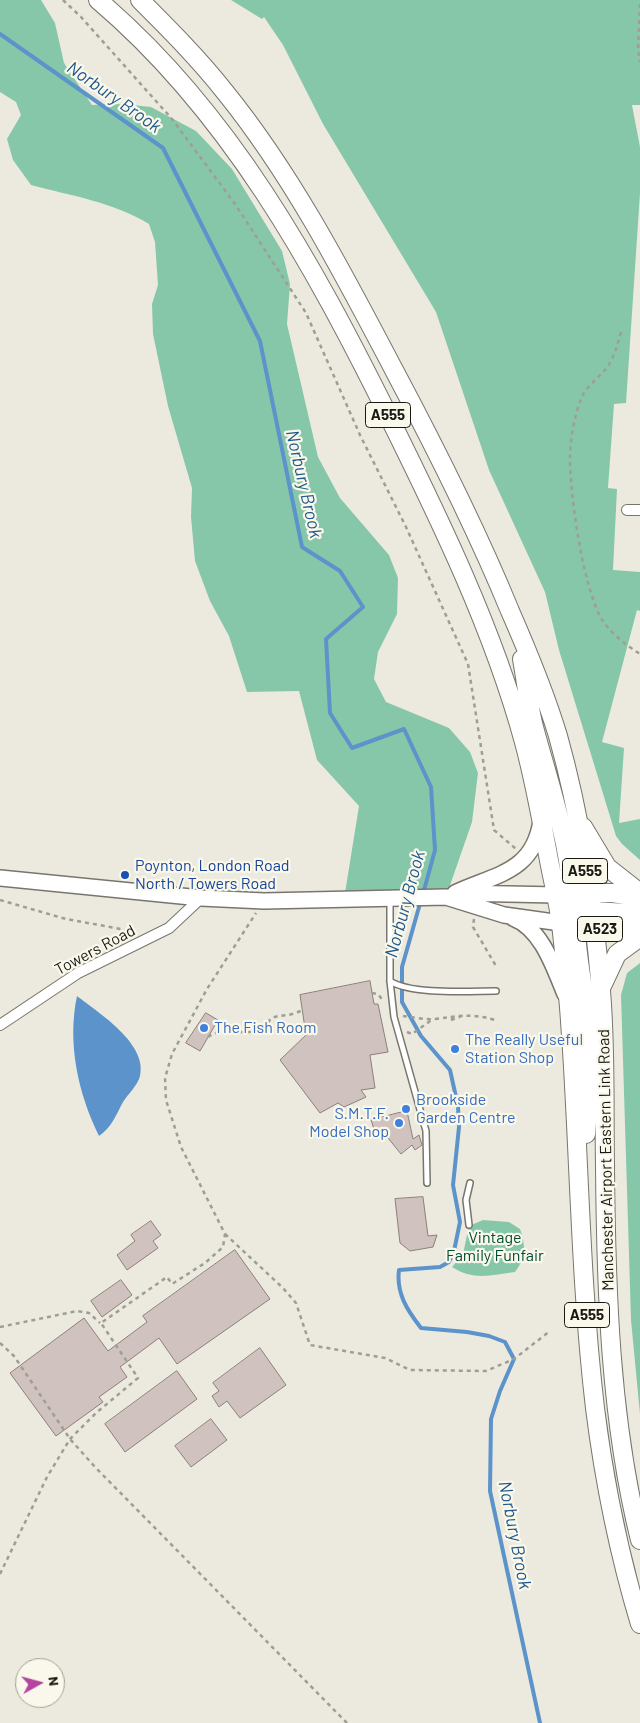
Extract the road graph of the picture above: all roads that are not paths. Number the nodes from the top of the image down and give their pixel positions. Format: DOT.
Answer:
graph roads {
  1 [pos="98,0"];
  2 [pos="140,0"];
  3 [pos="627,510"];
  4 [pos="640,510"];
  5 [pos="516,624"];
  6 [pos="576,814"];
  7 [pos="541,820"];
  8 [pos="0,878"];
  9 [pos="588,893"];
  10 [pos="640,895"];
  11 [pos="445,896"];
  12 [pos="397,897"];
  13 [pos="200,898"];
  14 [pos="574,912"];
  15 [pos="640,914"];
  16 [pos="504,915"];
  17 [pos="640,929"];
  18 [pos="640,937"];
  19 [pos="390,981"];
  20 [pos="601,988"];
  21 [pos="496,991"];
  22 [pos="569,1002"];
  23 [pos="0,1026"];
  24 [pos="427,1183"];
  25 [pos="470,1183"];
  26 [pos="580,1202"];
  27 [pos="469,1226"];
  28 [pos="640,1540"];
  29 [pos="640,1624"];
  1 -- 7 [label="highway, Manchester Airport Eastern Link Road / A555"];
  2 -- 5 [label="highway, A555"];
  3 -- 4 [label="street"];
  5 -- 6 [label="highway, A555"];
  5 -- 14 [label="highway"];
  6 -- 9 [label="highway, A555"];
  6 -- 10 [label="highway"];
  7 -- 11 [label="main road"];
  7 -- 14 [label="highway, Manchester Airport Eastern Link Road / A555"];
  8 -- 13 [label="main road"];
  9 -- 10 [label="highway, A523"];
  9 -- 14 [label="highway, A523"];
  11 -- 12 [label="main road"];
  11 -- 14 [label="main road"];
  11 -- 16 [label="main road"];
  12 -- 13 [label="main road"];
  12 -- 19 [label="lane"];
  13 -- 23 [label="street, Towers Road"];
  14 -- 15 [label="highway"];
  14 -- 16 [label="main road"];
  14 -- 17 [label="highway, A523"];
  14 -- 20 [label="highway, Manchester Airport Eastern Link Road / A555"];
  14 -- 22 [label="highway, A555"];
  14 -- 26 [label="highway"];
  16 -- 22 [label="main road"];
  18 -- 20 [label="highway"];
  19 -- 21 [label="lane"];
  19 -- 24 [label="lane"];
  20 -- 28 [label="highway, Manchester Airport Eastern Link Road / A555"];
  22 -- 26 [label="highway, Manchester Airport Eastern Link Road / A555"];
  25 -- 27 [label="lane"];
  26 -- 29 [label="highway, Manchester Airport Eastern Link Road / A555"];
}
